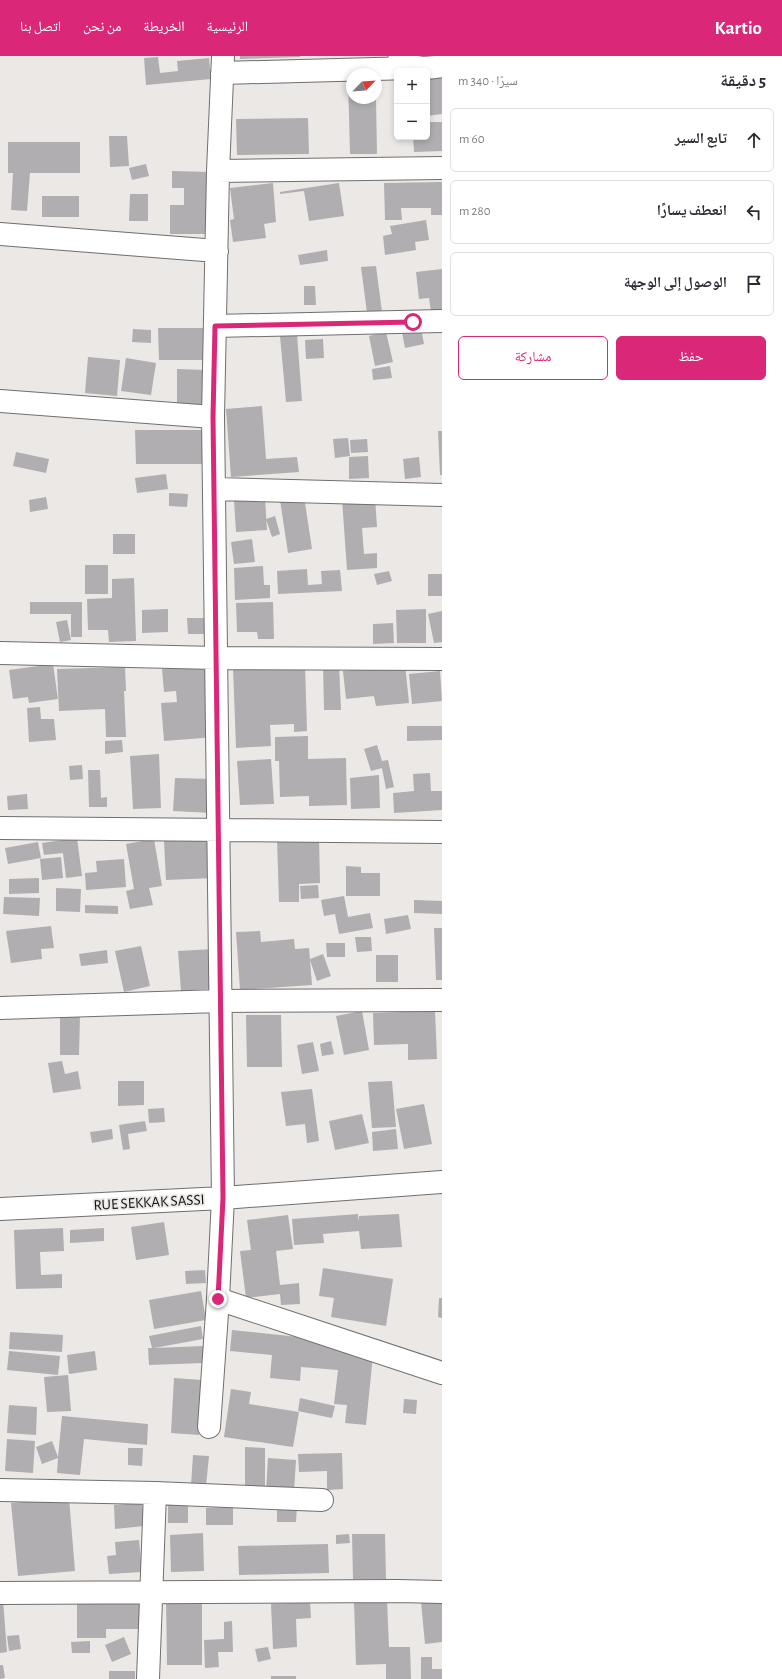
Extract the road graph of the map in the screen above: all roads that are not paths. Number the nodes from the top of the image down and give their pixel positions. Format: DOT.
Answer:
graph roads {
  1 [pos="392,56"];
  2 [pos="222,64"];
  3 [pos="442,66"];
  4 [pos="412,68"];
  5 [pos="430,68"];
  6 [pos="442,168"];
  7 [pos="218,171"];
  8 [pos="0,234"];
  9 [pos="216,251"];
  10 [pos="442,321"];
  11 [pos="215,326"];
  12 [pos="0,401"];
  13 [pos="213,417"];
  14 [pos="215,489"];
  15 [pos="442,495"];
  16 [pos="0,653"];
  17 [pos="216,658"];
  18 [pos="442,659"];
  19 [pos="0,828"];
  20 [pos="218,831"];
  21 [pos="442,832"];
  22 [pos="442,1000"];
  23 [pos="220,1001"];
  24 [pos="0,1008"];
  25 [pos="442,1182"];
  26 [pos="223,1198"];
  27 [pos="0,1209"];
  28 [pos="218,1299"];
  29 [pos="442,1374"];
  30 [pos="209,1427"];
  31 [pos="0,1490"];
  32 [pos="155,1493"];
  33 [pos="322,1500"];
  34 [pos="152,1592"];
  35 [pos="442,1592"];
  36 [pos="0,1593"];
  37 [pos="148,1679"];
  1 -- 4 [label="street"];
  2 -- 4 [label="street"];
  2 -- 7 [label="street"];
  3 -- 5 [label="street"];
  6 -- 7 [label="street"];
  7 -- 9 [label="street"];
  8 -- 9 [label="street"];
  9 -- 11 [label="street"];
  10 -- 11 [label="street"];
  11 -- 13 [label="street"];
  12 -- 13 [label="street"];
  13 -- 14 [label="street"];
  14 -- 15 [label="street"];
  14 -- 17 [label="street"];
  16 -- 17 [label="street"];
  17 -- 18 [label="street"];
  17 -- 20 [label="street"];
  19 -- 20 [label="street"];
  20 -- 21 [label="street"];
  20 -- 23 [label="street"];
  22 -- 23 [label="street"];
  23 -- 24 [label="street"];
  23 -- 26 [label="street"];
  25 -- 26 [label="street, RUE SEKKAK SASSI"];
  26 -- 27 [label="street, RUE SEKKAK SASSI"];
  26 -- 28 [label="street"];
  28 -- 29 [label="street"];
  28 -- 30 [label="street"];
  31 -- 32 [label="street"];
  32 -- 33 [label="street"];
  32 -- 34 [label="street"];
  34 -- 35 [label="street"];
  34 -- 36 [label="street"];
  34 -- 37 [label="street"];
}
